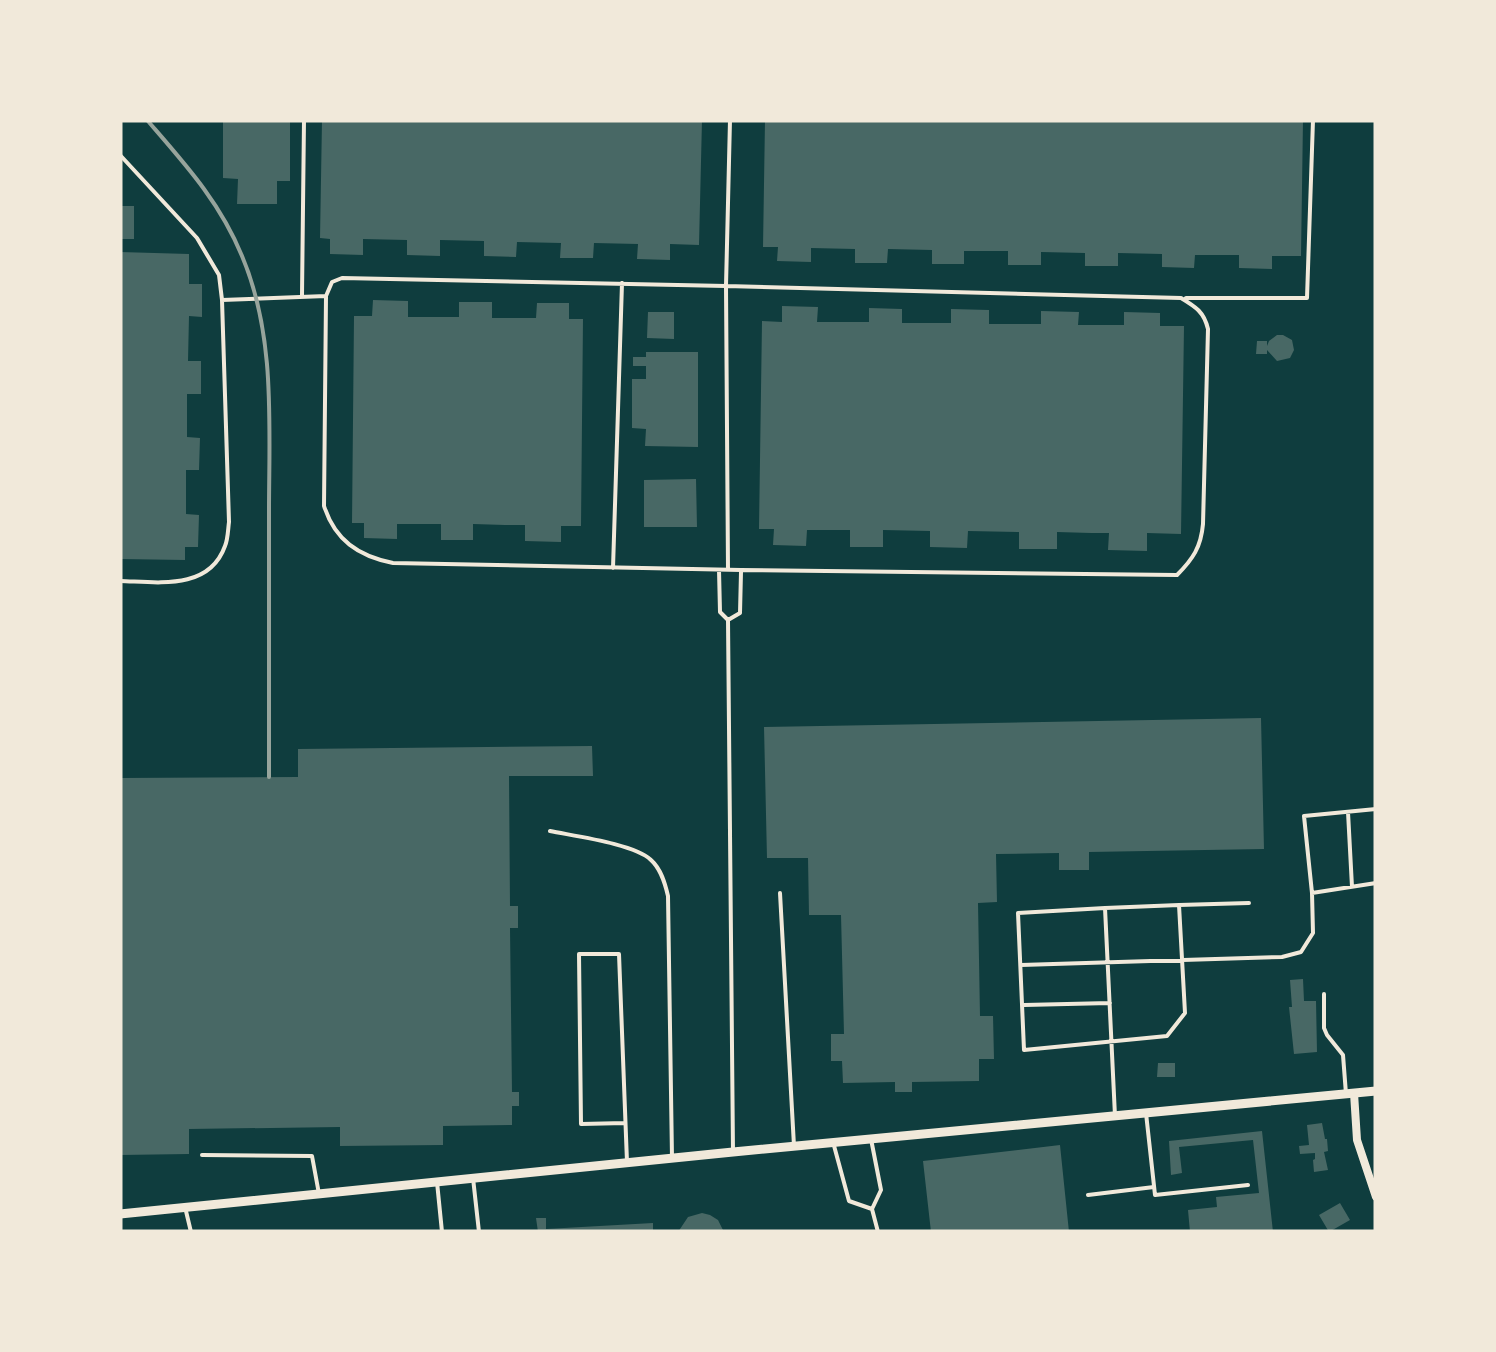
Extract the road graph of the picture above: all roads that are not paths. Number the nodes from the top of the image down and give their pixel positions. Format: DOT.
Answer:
graph roads {
  1 [pos="304,120"];
  2 [pos="730,120"];
  3 [pos="1313,120"];
  4 [pos="120,156"];
  5 [pos="622,284"];
  6 [pos="726,286"];
  7 [pos="302,296"];
  8 [pos="326,296"];
  9 [pos="1181,298"];
  10 [pos="222,300"];
  11 [pos="613,568"];
  12 [pos="719,570"];
  13 [pos="728,570"];
  14 [pos="741,570"];
  15 [pos="120,581"];
  16 [pos="728,620"];
  17 [pos="1376,810"];
  18 [pos="1348,812"];
  19 [pos="550,832"];
  20 [pos="1376,883"];
  21 [pos="1352,887"];
  22 [pos="780,893"];
  23 [pos="1312,893"];
  24 [pos="1249,903"];
  25 [pos="1179,905"];
  26 [pos="1105,908"];
  27 [pos="1182,961"];
  28 [pos="1108,964"];
  29 [pos="1021,965"];
  30 [pos="1324,994"];
  31 [pos="1110,1003"];
  32 [pos="1023,1005"];
  33 [pos="1111,1042"];
  34 [pos="1376,1091"];
  35 [pos="1350,1094"];
  36 [pos="1146,1113"];
  37 [pos="1115,1116"];
  38 [pos="625,1123"];
  39 [pos="871,1138"];
  40 [pos="833,1142"];
  41 [pos="794,1146"];
  42 [pos="733,1152"];
  43 [pos="202,1155"];
  44 [pos="672,1158"];
  45 [pos="627,1162"];
  46 [pos="473,1178"];
  47 [pos="438,1182"];
  48 [pos="1248,1185"];
  49 [pos="1154,1187"];
  50 [pos="319,1194"];
  51 [pos="1088,1195"];
  52 [pos="1376,1197"];
  53 [pos="185,1207"];
  54 [pos="872,1209"];
  55 [pos="120,1214"];
  56 [pos="191,1232"];
  57 [pos="442,1232"];
  58 [pos="479,1232"];
  59 [pos="878,1232"];
  1 -- 7 [label="lane"];
  2 -- 6 [label="lane"];
  3 -- 9 [label="lane"];
  4 -- 10 [label="lane"];
  5 -- 6 [label="lane"];
  5 -- 8 [label="lane"];
  5 -- 11 [label="lane"];
  6 -- 9 [label="lane"];
  6 -- 13 [label="lane"];
  7 -- 8 [label="lane"];
  7 -- 10 [label="lane"];
  8 -- 11 [label="lane"];
  9 -- 14 [label="lane"];
  10 -- 15 [label="lane"];
  11 -- 12 [label="lane"];
  12 -- 13 [label="lane"];
  12 -- 16 [label="lane"];
  13 -- 14 [label="lane"];
  14 -- 16 [label="lane"];
  16 -- 42 [label="lane"];
  17 -- 18 [label="lane"];
  18 -- 21 [label="lane"];
  18 -- 23 [label="lane"];
  19 -- 44 [label="lane"];
  20 -- 21 [label="lane"];
  21 -- 23 [label="lane"];
  22 -- 41 [label="lane"];
  23 -- 27 [label="lane"];
  24 -- 25 [label="lane"];
  25 -- 26 [label="lane"];
  25 -- 27 [label="lane"];
  26 -- 28 [label="lane"];
  26 -- 29 [label="lane"];
  27 -- 28 [label="lane"];
  27 -- 33 [label="lane"];
  28 -- 29 [label="lane"];
  28 -- 31 [label="lane"];
  29 -- 32 [label="lane"];
  30 -- 35 [label="lane"];
  31 -- 32 [label="lane"];
  31 -- 33 [label="lane"];
  32 -- 33 [label="lane"];
  33 -- 37 [label="lane"];
  34 -- 35 [label="street"];
  35 -- 36 [label="street"];
  35 -- 52 [label="street"];
  36 -- 37 [label="street"];
  36 -- 49 [label="lane"];
  37 -- 39 [label="street"];
  38 -- 38 [label="lane"];
  38 -- 45 [label="lane"];
  39 -- 40 [label="street"];
  39 -- 54 [label="lane"];
  40 -- 41 [label="street"];
  40 -- 54 [label="lane"];
  41 -- 42 [label="street"];
  42 -- 44 [label="street"];
  43 -- 50 [label="lane"];
  44 -- 45 [label="street"];
  45 -- 46 [label="street"];
  46 -- 47 [label="street"];
  46 -- 58 [label="lane"];
  47 -- 50 [label="street"];
  47 -- 57 [label="lane"];
  48 -- 49 [label="lane"];
  49 -- 51 [label="lane"];
  50 -- 53 [label="street"];
  53 -- 55 [label="street"];
  53 -- 56 [label="lane"];
  54 -- 59 [label="lane"];
}
